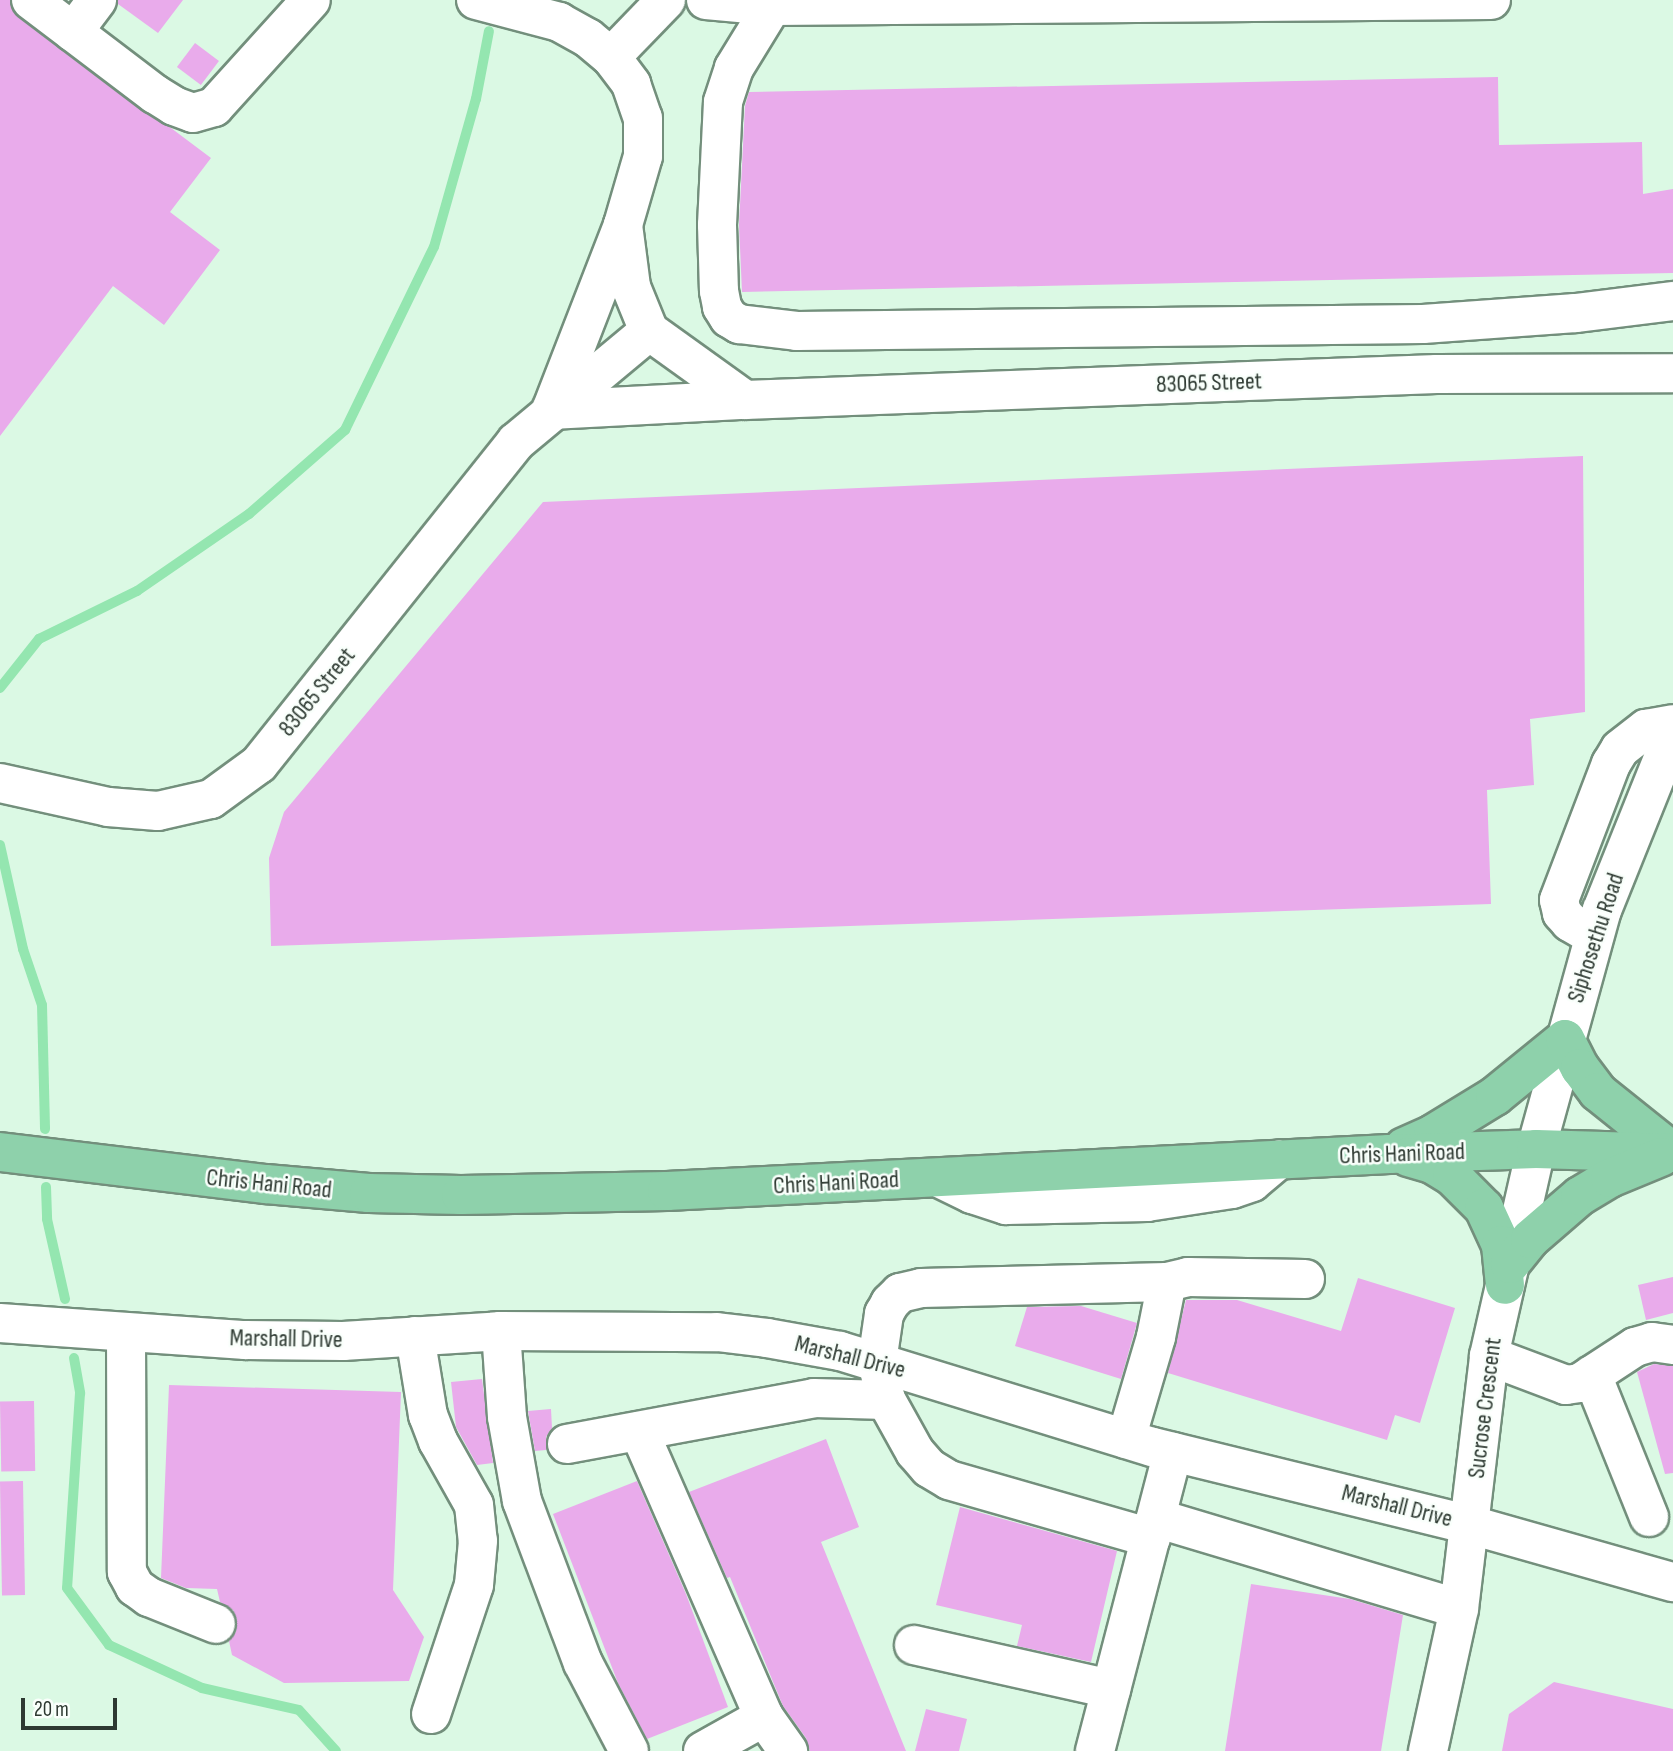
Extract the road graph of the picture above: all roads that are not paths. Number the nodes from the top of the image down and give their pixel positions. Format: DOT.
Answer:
graph roads {
  1 [pos="31,0"];
  2 [pos="97,0"];
  3 [pos="311,0"];
  4 [pos="476,0"];
  5 [pos="666,0"];
  6 [pos="706,0"];
  7 [pos="1491,0"];
  8 [pos="772,6"];
  9 [pos="73,32"];
  10 [pos="611,57"];
  11 [pos="623,225"];
  12 [pos="1673,301"];
  13 [pos="649,331"];
  14 [pos="1671,373"];
  15 [pos="745,400"];
  16 [pos="551,410"];
  17 [pos="1673,724"];
  18 [pos="1673,733"];
  19 [pos="0,783"];
  20 [pos="1594,936"];
  21 [pos="1565,1039"];
  22 [pos="1535,1149"];
  23 [pos="0,1152"];
  24 [pos="1673,1153"];
  25 [pos="1389,1154"];
  26 [pos="1507,1275"];
  27 [pos="1305,1279"];
  28 [pos="1167,1282"];
  29 [pos="0,1323"];
  30 [pos="500,1331"];
  31 [pos="126,1333"];
  32 [pos="415,1336"];
  33 [pos="1673,1345"];
  34 [pos="1489,1356"];
  35 [pos="877,1362"];
  36 [pos="1592,1375"];
  37 [pos="887,1400"];
  38 [pos="639,1431"];
  39 [pos="1126,1438"];
  40 [pos="568,1444"];
  41 [pos="1173,1452"];
  42 [pos="1661,1516"];
  43 [pos="1471,1525"];
  44 [pos="1154,1528"];
  45 [pos="1628,1570"];
  46 [pos="1673,1582"];
  47 [pos="1459,1609"];
  48 [pos="216,1624"];
  49 [pos="914,1645"];
  50 [pos="1111,1689"];
  51 [pos="431,1714"];
  52 [pos="764,1717"];
  53 [pos="629,1751"];
  54 [pos="703,1751"];
  55 [pos="788,1751"];
  56 [pos="1095,1751"];
  57 [pos="1428,1751"];
  1 -- 9 [label="lane"];
  2 -- 9 [label="lane"];
  3 -- 9 [label="lane"];
  4 -- 10 [label="lane, 83065 Street"];
  5 -- 10 [label="lane"];
  6 -- 8 [label="lane"];
  7 -- 8 [label="lane"];
  8 -- 12 [label="lane"];
  10 -- 11 [label="lane, 83065 Street"];
  11 -- 13 [label="lane, 83065 Street"];
  11 -- 16 [label="lane, 83065 Street"];
  13 -- 15 [label="lane"];
  13 -- 16 [label="lane, 83065 Street"];
  14 -- 15 [label="lane, 83065 Street"];
  15 -- 16 [label="lane, 83065 Street"];
  16 -- 19 [label="lane, 83065 Street"];
  17 -- 20 [label="lane"];
  18 -- 20 [label="lane, Siphosethu Road"];
  20 -- 21 [label="lane, Siphosethu Road"];
  21 -- 22 [label="lane, Siphosethu Road"];
  21 -- 24 [label="main road"];
  21 -- 25 [label="main road"];
  22 -- 24 [label="main road, Chris Hani Road"];
  22 -- 25 [label="main road, Chris Hani Road"];
  22 -- 26 [label="lane, Sucrose Crescent"];
  23 -- 25 [label="main road, Chris Hani Road"];
  24 -- 26 [label="main road"];
  25 -- 26 [label="main road"];
  26 -- 34 [label="lane, Sucrose Crescent"];
  27 -- 28 [label="lane"];
  28 -- 35 [label="lane"];
  28 -- 39 [label="lane"];
  29 -- 31 [label="lane, Marshall Drive"];
  30 -- 32 [label="lane, Marshall Drive"];
  30 -- 35 [label="lane, Marshall Drive"];
  30 -- 53 [label="lane"];
  31 -- 32 [label="lane, Marshall Drive"];
  31 -- 48 [label="lane"];
  32 -- 51 [label="lane"];
  33 -- 36 [label="lane"];
  34 -- 36 [label="lane"];
  34 -- 43 [label="lane, Sucrose Crescent"];
  35 -- 37 [label="lane"];
  35 -- 39 [label="lane, Marshall Drive"];
  36 -- 42 [label="lane"];
  37 -- 38 [label="lane"];
  37 -- 44 [label="lane"];
  38 -- 40 [label="lane"];
  38 -- 52 [label="lane"];
  39 -- 41 [label="lane, Marshall Drive"];
  41 -- 43 [label="lane, Marshall Drive"];
  41 -- 44 [label="lane"];
  42 -- 45 [label="lane"];
  43 -- 45 [label="lane, Marshall Drive"];
  43 -- 47 [label="lane, Sucrose Crescent"];
  44 -- 47 [label="lane"];
  44 -- 50 [label="lane"];
  45 -- 46 [label="lane, Marshall Drive"];
  47 -- 57 [label="lane, Sucrose Crescent"];
  49 -- 50 [label="lane"];
  50 -- 56 [label="lane"];
  52 -- 54 [label="lane"];
  52 -- 55 [label="lane"];
}
